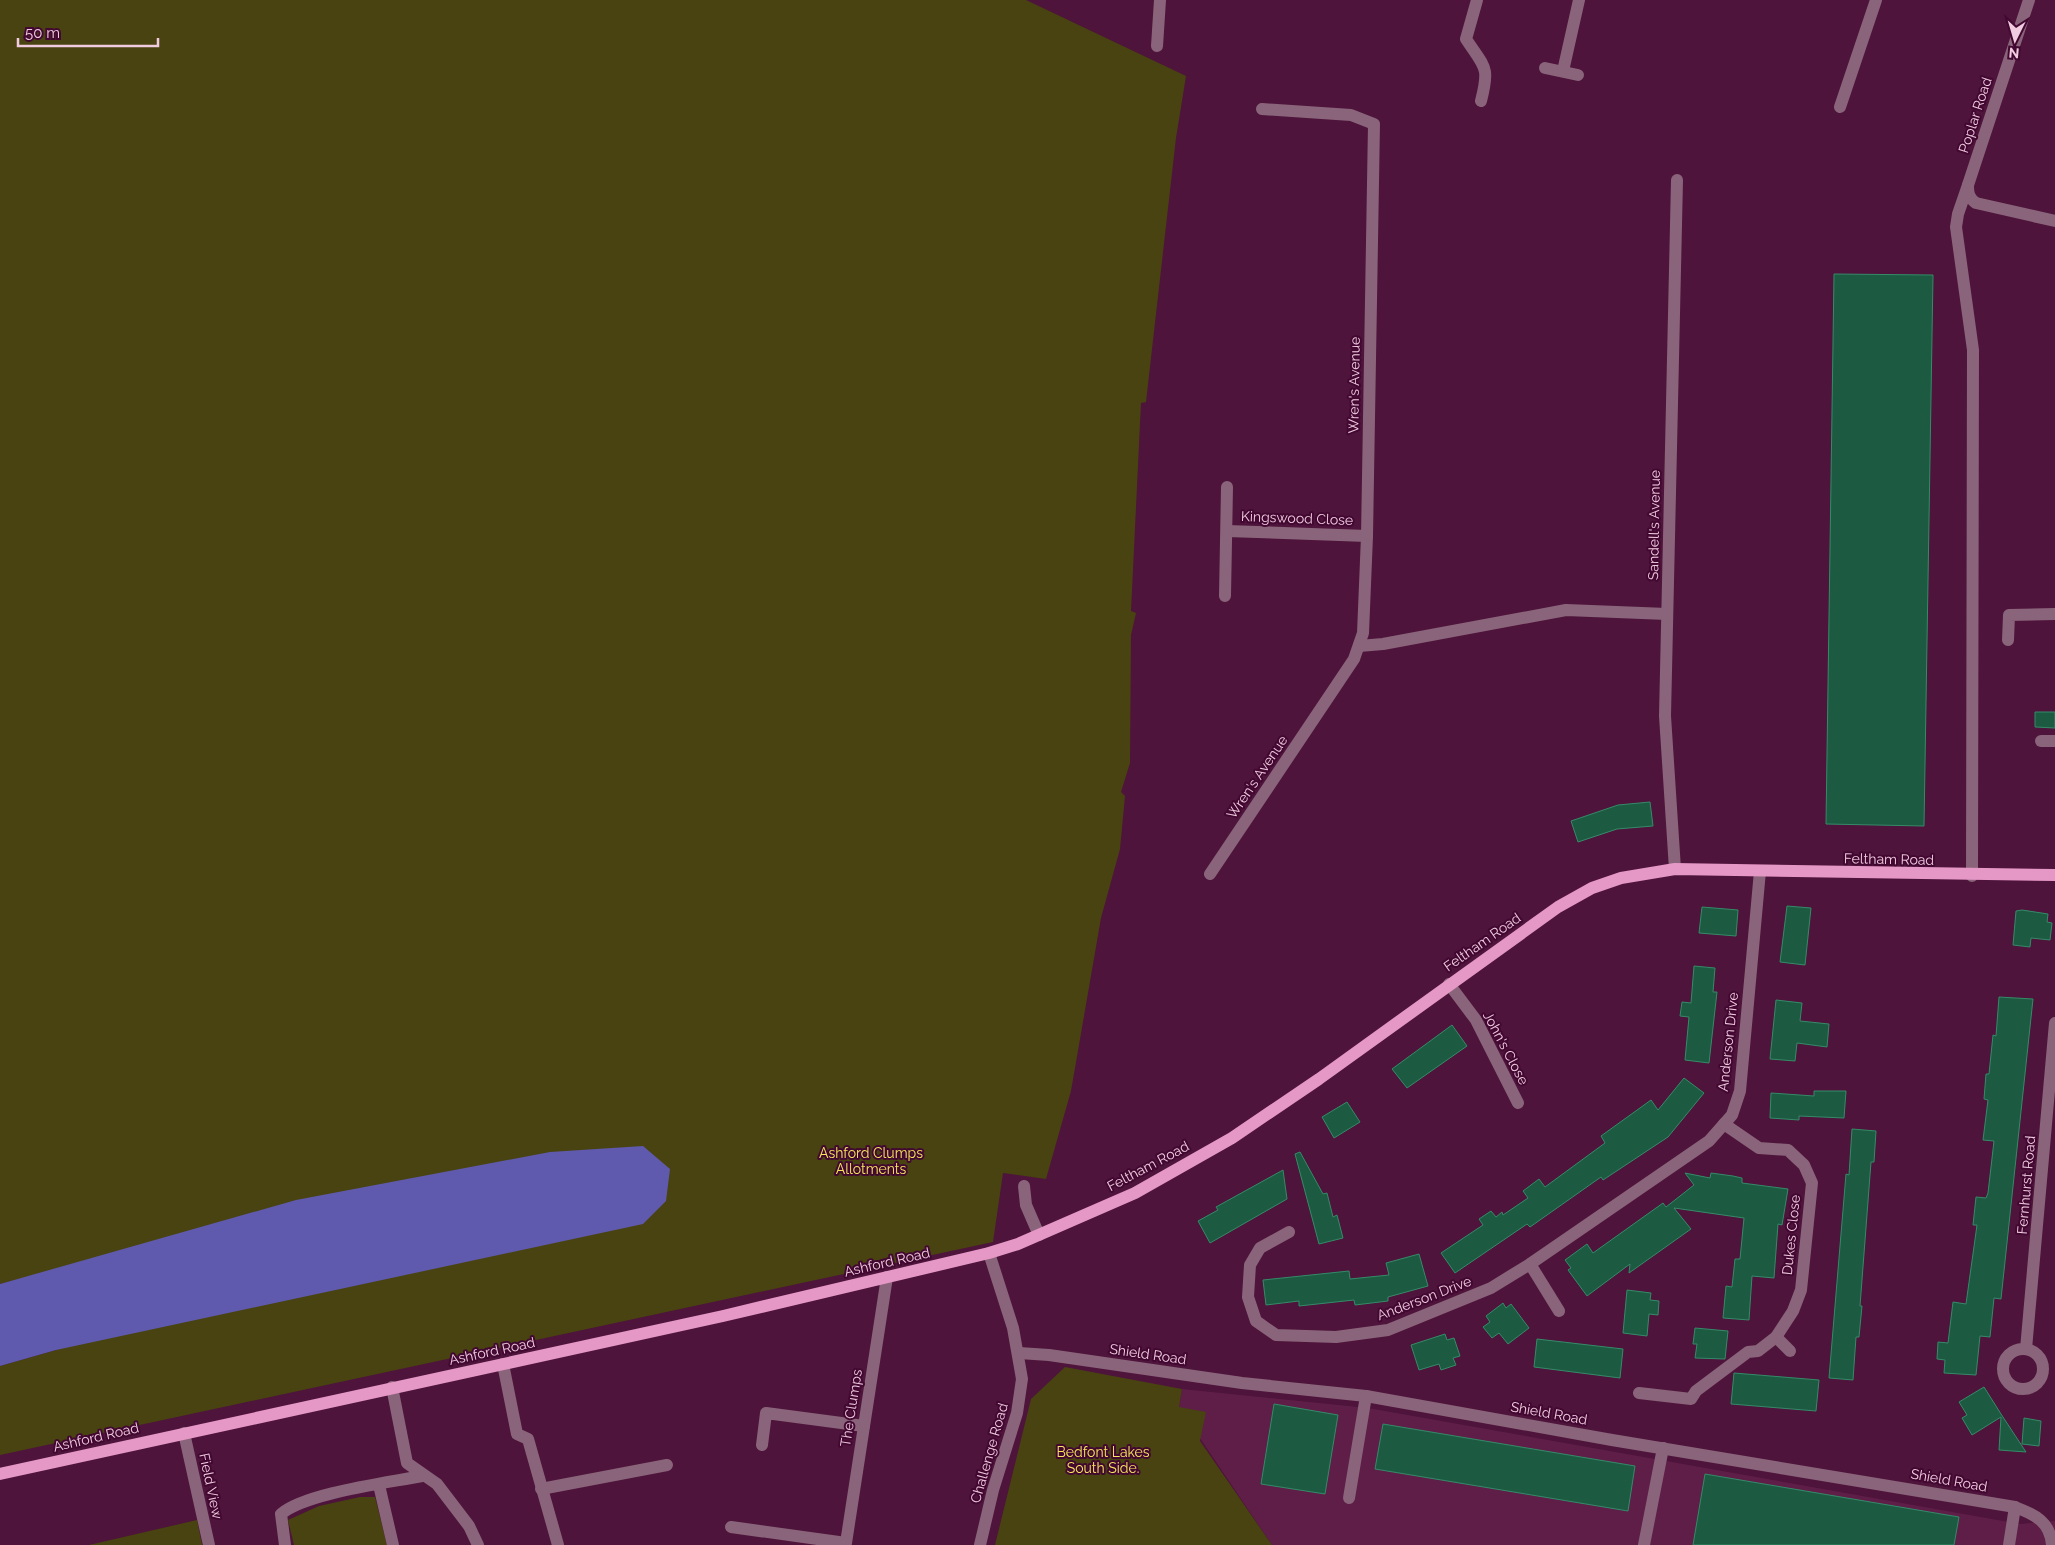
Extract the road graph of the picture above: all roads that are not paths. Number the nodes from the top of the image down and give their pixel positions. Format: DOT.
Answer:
graph roads {
  1 [pos="1160,0"];
  2 [pos="1476,0"];
  3 [pos="1579,0"];
  4 [pos="1876,0"];
  5 [pos="2029,0"];
  6 [pos="1157,46"];
  7 [pos="1545,68"];
  8 [pos="1563,71"];
  9 [pos="1578,75"];
  10 [pos="1481,101"];
  11 [pos="1840,107"];
  12 [pos="1262,109"];
  13 [pos="1677,180"];
  14 [pos="1968,185"];
  15 [pos="2055,222"];
  16 [pos="1227,487"];
  17 [pos="1227,531"];
  18 [pos="1367,536"];
  19 [pos="1225,596"];
  20 [pos="1667,614"];
  21 [pos="2055,614"];
  22 [pos="2008,640"];
  23 [pos="1359,646"];
  24 [pos="2041,741"];
  25 [pos="2055,741"];
  26 [pos="1675,869"];
  27 [pos="1760,871"];
  28 [pos="1210,874"];
  29 [pos="2055,875"];
  30 [pos="1972,876"];
  31 [pos="1449,984"];
  32 [pos="2055,1023"];
  33 [pos="1518,1103"];
  34 [pos="1724,1124"];
  35 [pos="1024,1186"];
  36 [pos="1289,1232"];
  37 [pos="1039,1235"];
  38 [pos="989,1253"];
  39 [pos="1530,1264"];
  40 [pos="887,1277"];
  41 [pos="1559,1311"];
  42 [pos="1776,1336"];
  43 [pos="2026,1349"];
  44 [pos="1790,1351"];
  45 [pos="1019,1353"];
  46 [pos="503,1364"];
  47 [pos="392,1387"];
  48 [pos="1639,1394"];
  49 [pos="1366,1396"];
  50 [pos="864,1426"];
  51 [pos="184,1433"];
  52 [pos="762,1445"];
  53 [pos="1663,1448"];
  54 [pos="667,1464"];
  55 [pos="0,1474"];
  56 [pos="422,1476"];
  57 [pos="379,1485"];
  58 [pos="540,1489"];
  59 [pos="1349,1498"];
  60 [pos="2016,1507"];
  61 [pos="732,1527"];
  62 [pos="209,1545"];
  63 [pos="285,1545"];
  64 [pos="393,1545"];
  65 [pos="478,1545"];
  66 [pos="558,1545"];
  67 [pos="980,1545"];
  68 [pos="1644,1545"];
  69 [pos="2009,1545"];
  70 [pos="2052,1545"];
  1 -- 6 [label="street"];
  2 -- 10 [label="street"];
  3 -- 8 [label="street"];
  4 -- 11 [label="street"];
  5 -- 14 [label="street, Poplar Road"];
  7 -- 8 [label="street"];
  8 -- 9 [label="street"];
  12 -- 18 [label="street, Wren's Avenue"];
  13 -- 20 [label="street, Sandell's Avenue"];
  14 -- 15 [label="street"];
  14 -- 30 [label="street, Poplar Road"];
  16 -- 17 [label="street, Kingswood Close"];
  17 -- 18 [label="street, Kingswood Close"];
  17 -- 19 [label="street, Kingswood Close"];
  18 -- 23 [label="street, Wren's Avenue"];
  20 -- 23 [label="street"];
  20 -- 26 [label="street, Sandell's Avenue"];
  21 -- 22 [label="street"];
  23 -- 28 [label="street, Wren's Avenue"];
  24 -- 25 [label="street"];
  26 -- 27 [label="main road, Feltham Road"];
  26 -- 31 [label="main road, Feltham Road"];
  27 -- 30 [label="main road, Feltham Road"];
  27 -- 34 [label="street, Anderson Drive"];
  29 -- 30 [label="main road, Feltham Road"];
  31 -- 33 [label="street, John's Close"];
  31 -- 37 [label="main road, Feltham Road"];
  32 -- 43 [label="street, Fernhurst Road"];
  34 -- 39 [label="street, Anderson Drive"];
  34 -- 42 [label="street, Dukes Close"];
  35 -- 37 [label="street"];
  36 -- 39 [label="street, Anderson Drive"];
  37 -- 38 [label="main road, Feltham Road"];
  38 -- 40 [label="main road, Ashford Road"];
  38 -- 45 [label="street, Challenge Road"];
  39 -- 41 [label="street"];
  40 -- 46 [label="main road, Ashford Road"];
  40 -- 50 [label="street, The Clumps"];
  42 -- 44 [label="street"];
  42 -- 48 [label="street, Dukes Close"];
  45 -- 49 [label="street, Shield Road"];
  45 -- 67 [label="street, Challenge Road"];
  46 -- 47 [label="main road, Ashford Road"];
  46 -- 58 [label="street"];
  47 -- 51 [label="main road, Ashford Road"];
  47 -- 56 [label="street"];
  49 -- 53 [label="street, Shield Road"];
  49 -- 59 [label="street"];
  50 -- 52 [label="street"];
  50 -- 61 [label="street, The Clumps"];
  51 -- 55 [label="main road, Ashford Road"];
  51 -- 62 [label="street, Field View"];
  53 -- 60 [label="street, Shield Road"];
  53 -- 68 [label="street"];
  54 -- 58 [label="street"];
  56 -- 57 [label="street"];
  56 -- 65 [label="street"];
  57 -- 63 [label="street"];
  57 -- 64 [label="street"];
  58 -- 66 [label="street"];
  60 -- 69 [label="street"];
  60 -- 70 [label="street, Shield Road"];
}
